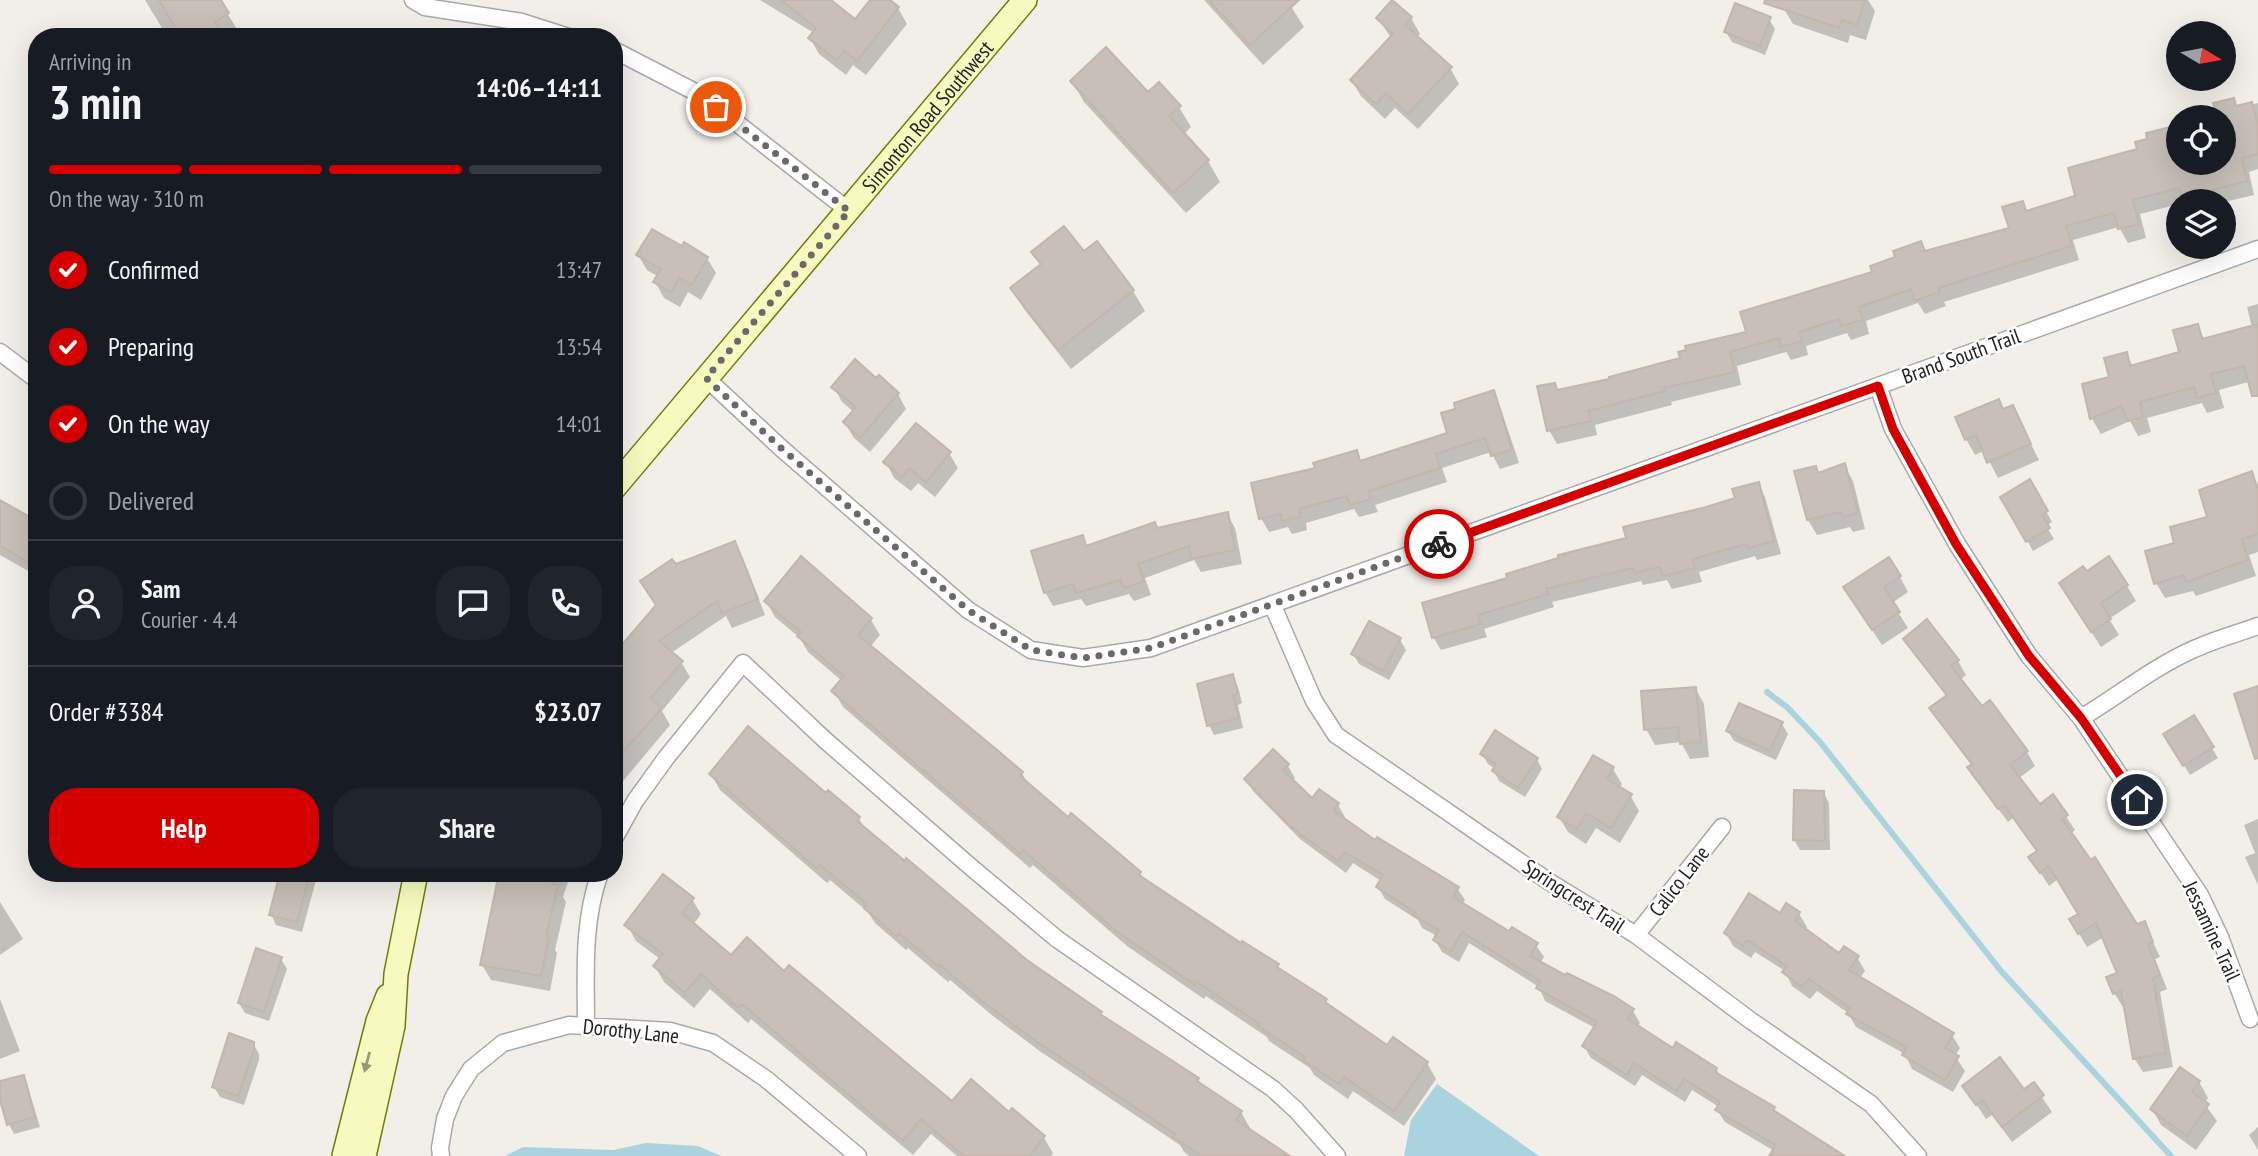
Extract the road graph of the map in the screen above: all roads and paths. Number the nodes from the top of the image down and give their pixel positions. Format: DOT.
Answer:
graph roads {
  1 [pos="413,0"];
  2 [pos="1025,0"];
  3 [pos="541,28"];
  4 [pos="623,55"];
  5 [pos="849,211"];
  6 [pos="2258,249"];
  7 [pos="0,352"];
  8 [pos="28,373"];
  9 [pos="706,378"];
  10 [pos="1878,386"];
  11 [pos="623,477"];
  12 [pos="1272,604"];
  13 [pos="2258,626"];
  14 [pos="2081,718"];
  15 [pos="623,823"];
  16 [pos="1722,827"];
  17 [pos="414,882"];
  18 [pos="598,882"];
  19 [pos="1636,935"];
  20 [pos="396,974"];
  21 [pos="2250,1019"];
  22 [pos="586,1026"];
  23 [pos="344,1156"];
  24 [pos="364,1156"];
  25 [pos="442,1156"];
  26 [pos="858,1156"];
  27 [pos="1337,1156"];
  28 [pos="1918,1156"];
  1 -- 3 [label="street"];
  2 -- 5 [label="street, Simonton Road Southwest"];
  4 -- 5 [label="street"];
  5 -- 9 [label="street, Simonton Road Southwest"];
  6 -- 10 [label="street, Brand South Trail"];
  7 -- 8 [label="street"];
  9 -- 11 [label="street, Simonton Road Southwest"];
  9 -- 12 [label="street, Brand South Trail"];
  10 -- 12 [label="street, Brand South Trail"];
  10 -- 14 [label="street, Jessamine Trail"];
  12 -- 19 [label="street, Springcrest Trail"];
  13 -- 14 [label="street"];
  14 -- 21 [label="street, Jessamine Trail"];
  15 -- 27 [label="street"];
  16 -- 19 [label="street, Calico Lane"];
  17 -- 20 [label="street"];
  18 -- 22 [label="street"];
  19 -- 28 [label="street, Springcrest Trail"];
  20 -- 23 [label="street, one-way"];
  20 -- 24 [label="street"];
  22 -- 25 [label="street, Dorothy Lane"];
  22 -- 26 [label="street, Dorothy Lane"];
}
